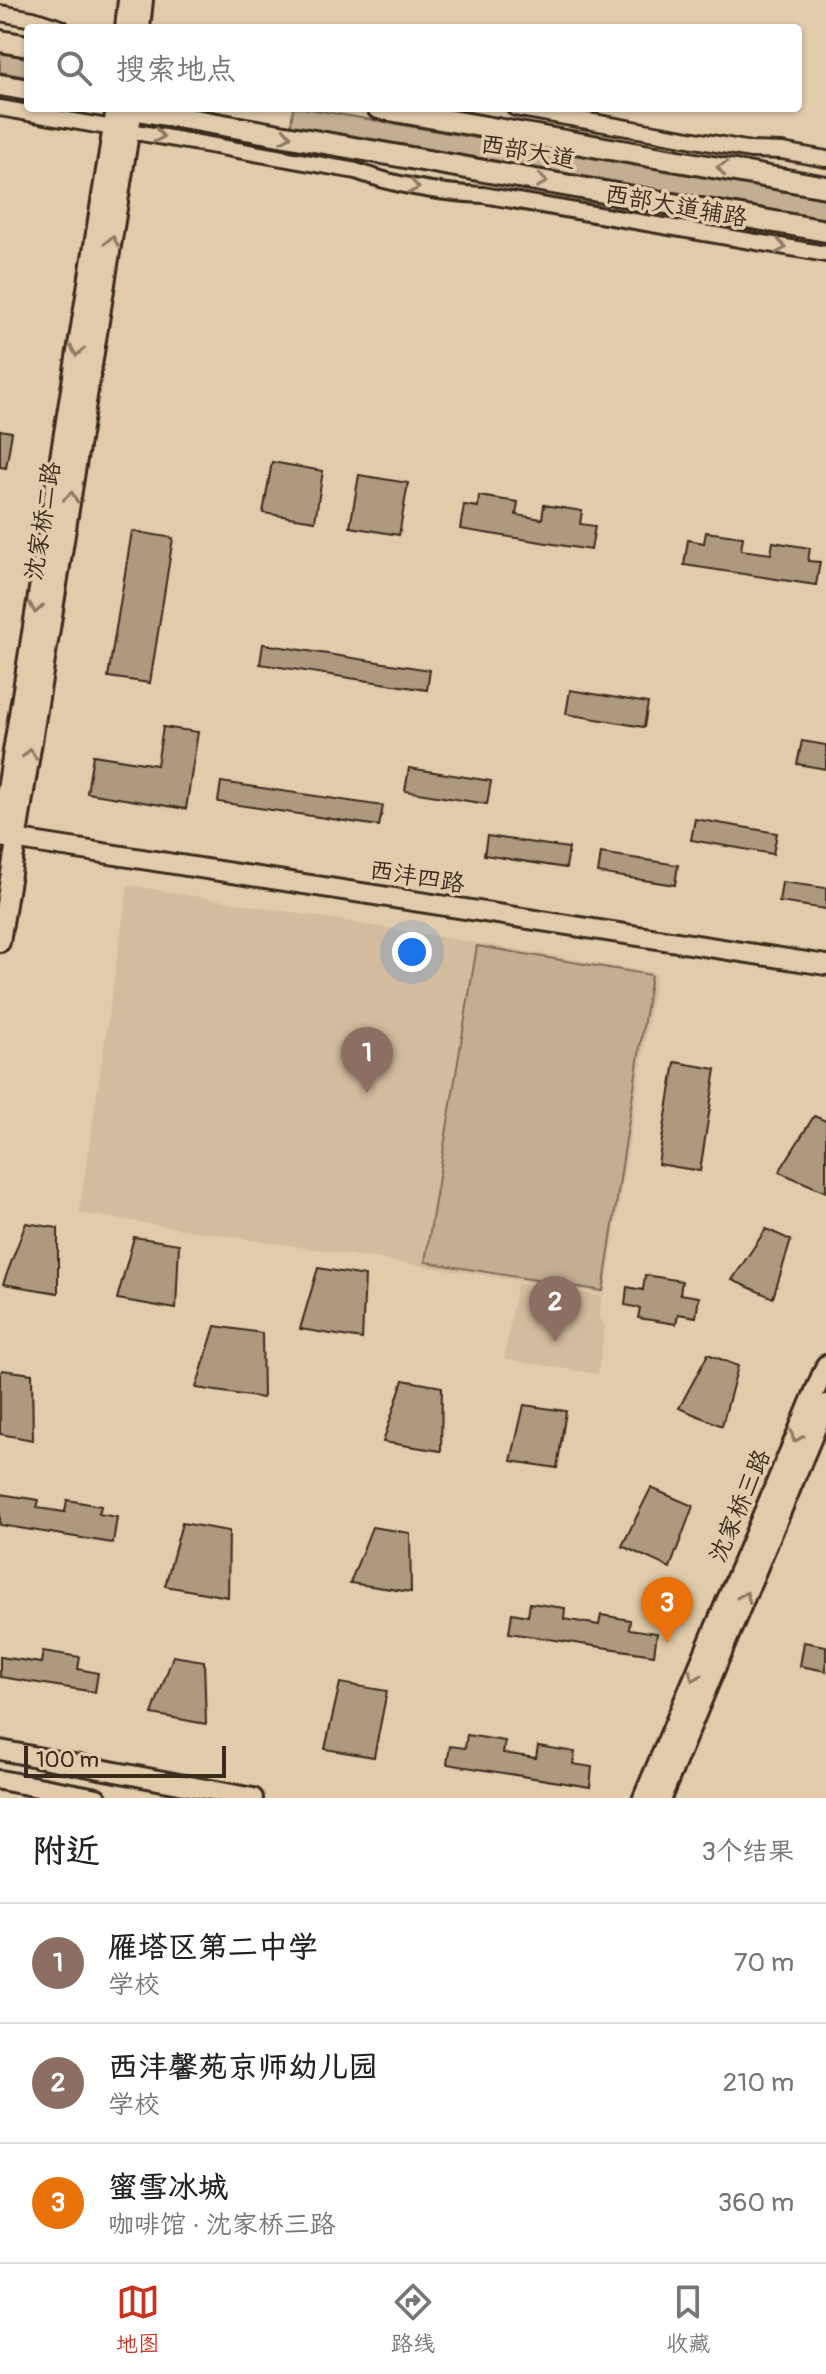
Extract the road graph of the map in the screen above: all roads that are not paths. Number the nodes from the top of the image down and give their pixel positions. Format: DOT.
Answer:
graph roads {
  1 [pos="128,0"];
  2 [pos="143,0"];
  3 [pos="0,13"];
  4 [pos="49,24"];
  5 [pos="125,24"];
  6 [pos="140,24"];
  7 [pos="0,41"];
  8 [pos="24,45"];
  9 [pos="0,85"];
  10 [pos="24,89"];
  11 [pos="0,108"];
  12 [pos="126,112"];
  13 [pos="150,112"];
  14 [pos="401,112"];
  15 [pos="537,112"];
  16 [pos="121,129"];
  17 [pos="826,159"];
  18 [pos="826,187"];
  19 [pos="826,231"];
  20 [pos="826,254"];
  21 [pos="5,836"];
  22 [pos="0,942"];
  23 [pos="826,965"];
  24 [pos="826,1365"];
  25 [pos="826,1404"];
  26 [pos="0,1750"];
  27 [pos="0,1780"];
  28 [pos="97,1798"];
  29 [pos="253,1798"];
  30 [pos="643,1798"];
  31 [pos="661,1798"];
  1 -- 5 [label="street"];
  2 -- 6 [label="street"];
  3 -- 4 [label="street"];
  7 -- 8 [label="main road"];
  9 -- 10 [label="main road"];
  11 -- 16 [label="street, 西部大道辅路"];
  12 -- 16 [label="street, 沈家桥二路"];
  13 -- 19 [label="main road, 西部大道, one-way"];
  18 -- 14 [label="main road, 西部大道, one-way"];
  15 -- 17 [label="street"];
  16 -- 20 [label="street, 西部大道辅路, one-way"];
  16 -- 21 [label="street, 沈家桥二路"];
  21 -- 22 [label="street, 沈家桥二路"];
  21 -- 23 [label="street, 西沣四路"];
  24 -- 30 [label="street, 沈家桥三路, one-way"];
  31 -- 25 [label="street, 沈家桥三路, one-way"];
  26 -- 29 [label="street"];
  27 -- 28 [label="street"];
}
